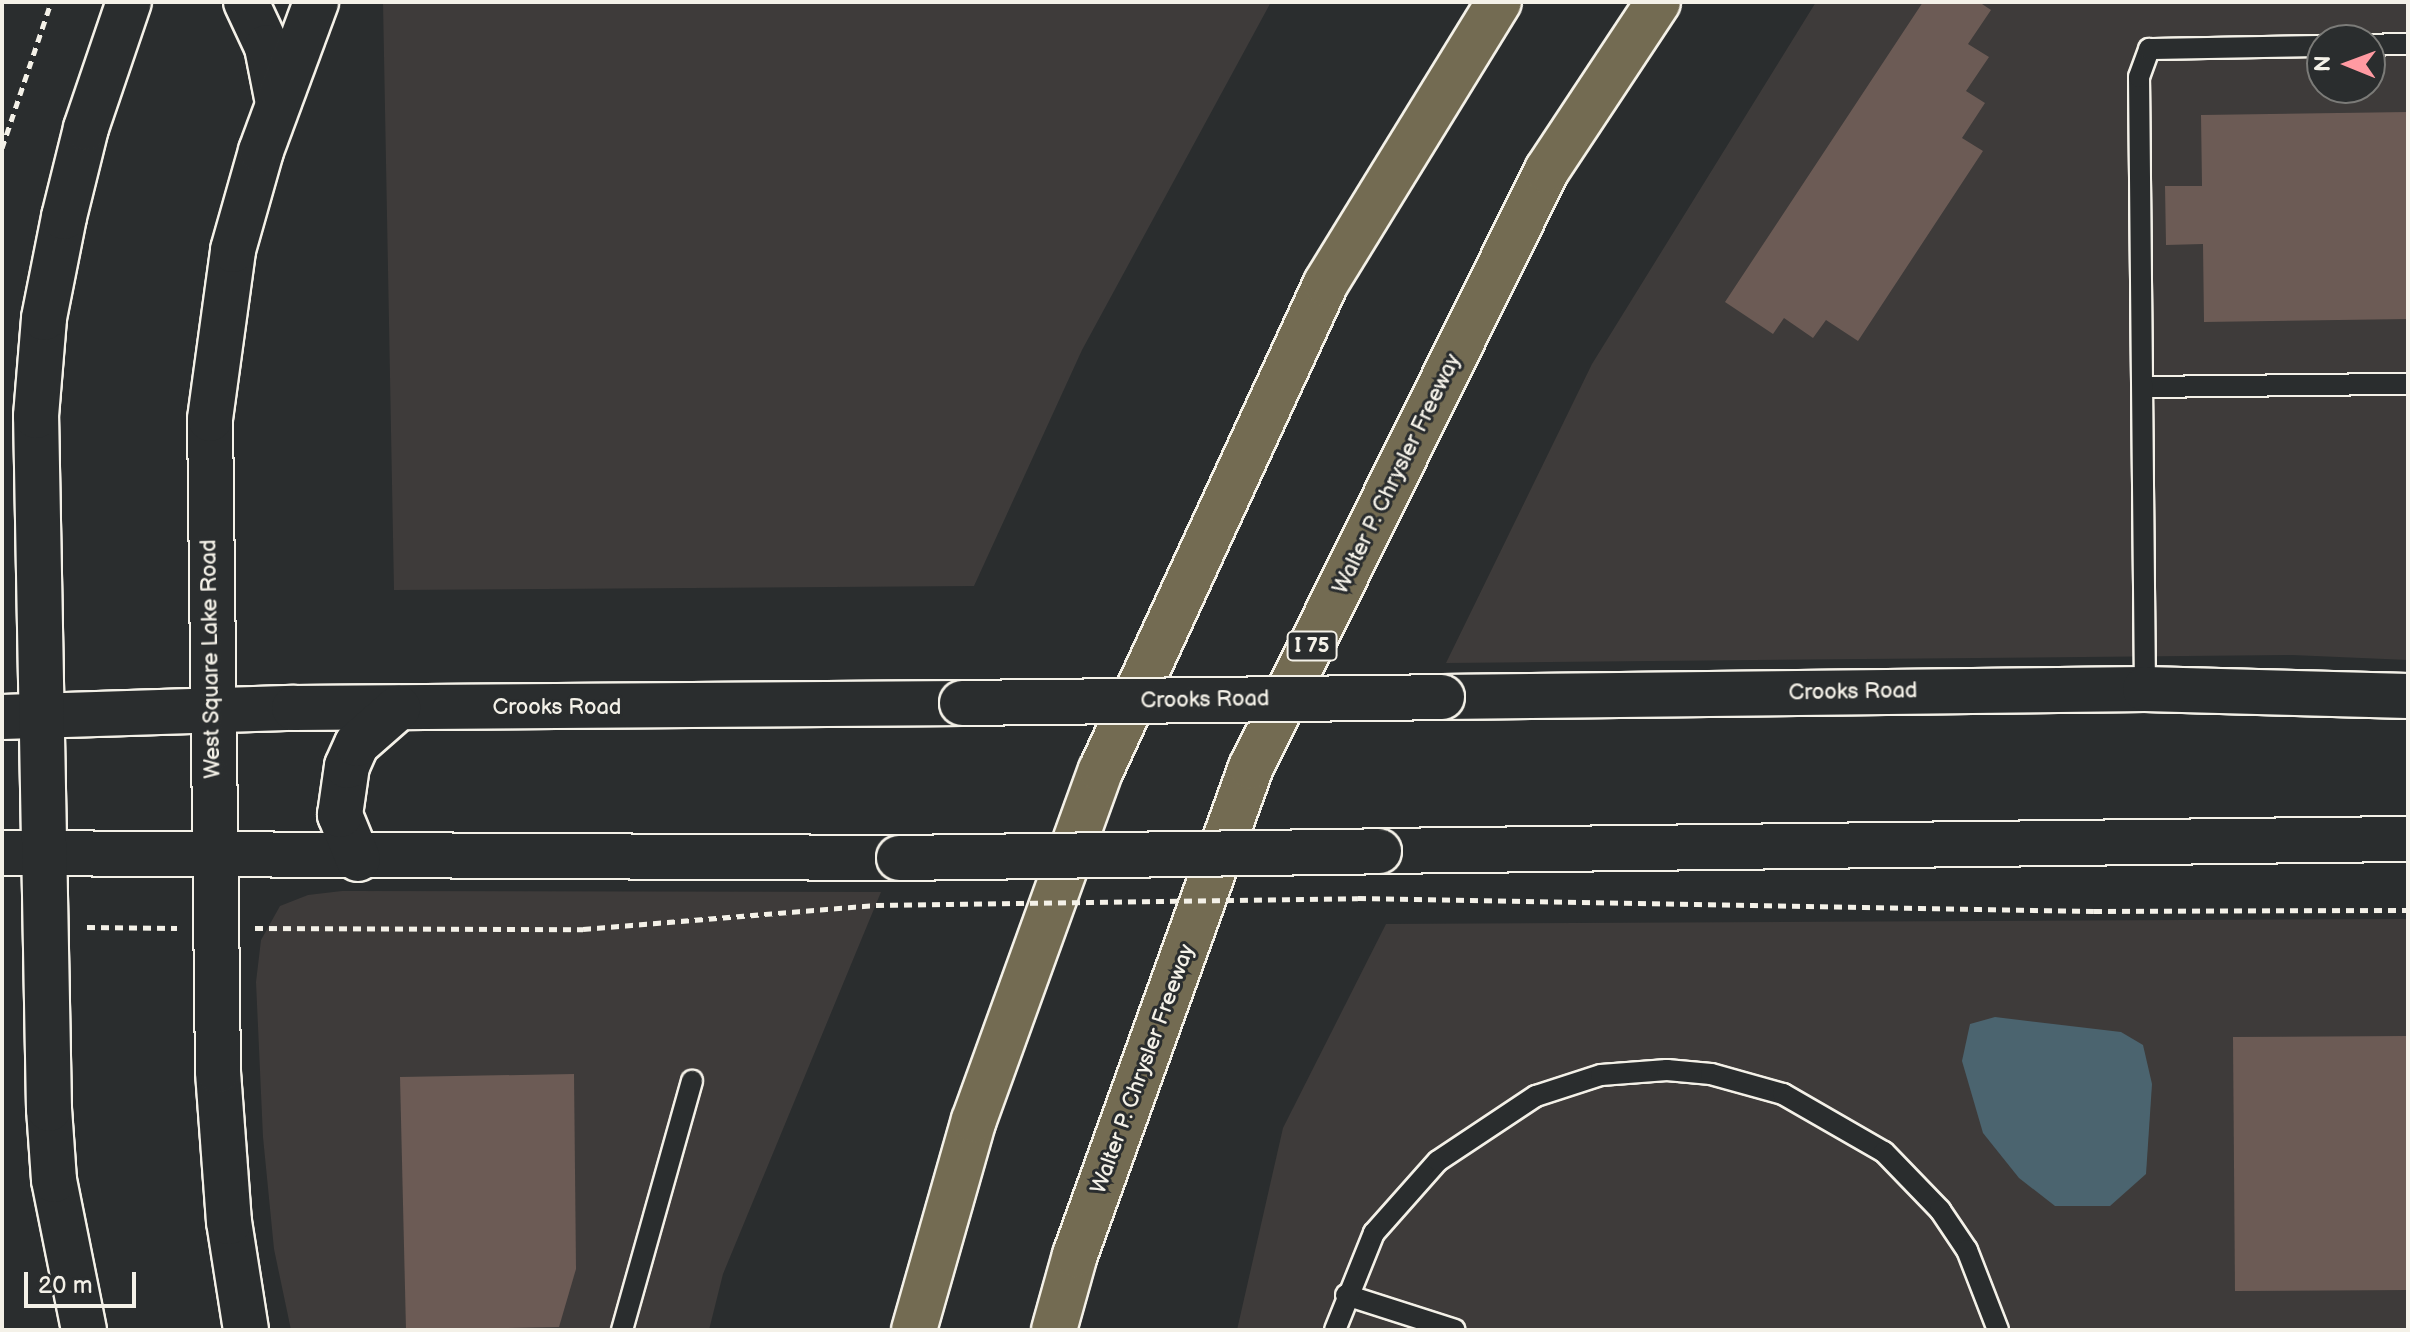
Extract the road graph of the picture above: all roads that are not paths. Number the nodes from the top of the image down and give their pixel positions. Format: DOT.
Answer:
graph roads {
  1 [pos="129,2"];
  2 [pos="246,2"];
  3 [pos="316,2"];
  4 [pos="1499,2"];
  5 [pos="1658,2"];
  6 [pos="2408,44"];
  7 [pos="2386,45"];
  8 [pos="2306,46"];
  9 [pos="278,106"];
  10 [pos="2408,384"];
  11 [pos="2145,387"];
  12 [pos="2145,689"];
  13 [pos="2408,696"];
  14 [pos="398,708"];
  15 [pos="212,710"];
  16 [pos="21,716"];
  17 [pos="2408,839"];
  18 [pos="22,853"];
  19 [pos="215,857"];
  20 [pos="358,859"];
  21 [pos="692,1081"];
  22 [pos="1346,1295"];
  23 [pos="84,1330"];
  24 [pos="246,1330"];
  25 [pos="622,1330"];
  26 [pos="914,1330"];
  27 [pos="1054,1330"];
  28 [pos="1335,1330"];
  29 [pos="1455,1330"];
  30 [pos="1998,1330"];
  1 -- 16 [label="main road"];
  2 -- 9 [label="main road"];
  3 -- 9 [label="main road, West Square Lake Road"];
  4 -- 26 [label="highway"];
  5 -- 27 [label="highway, Walter P. Chrysler Freeway / I 75"];
  6 -- 7 [label="lane"];
  8 -- 11 [label="lane"];
  9 -- 15 [label="main road, West Square Lake Road"];
  10 -- 11 [label="lane"];
  11 -- 12 [label="lane"];
  12 -- 13 [label="main road, Crooks Road"];
  12 -- 14 [label="main road, Crooks Road, bridge"];
  14 -- 15 [label="main road, Crooks Road"];
  14 -- 20 [label="main road"];
  15 -- 16 [label="main road, Crooks Road"];
  15 -- 19 [label="main road, West Square Lake Road"];
  16 -- 18 [label="main road"];
  17 -- 20 [label="main road, bridge"];
  18 -- 19 [label="main road"];
  18 -- 23 [label="main road"];
  19 -- 20 [label="main road"];
  19 -- 24 [label="main road, West Square Lake Road"];
  21 -- 25 [label="lane"];
  22 -- 28 [label="lane"];
  22 -- 29 [label="lane"];
  22 -- 30 [label="lane"];
}
